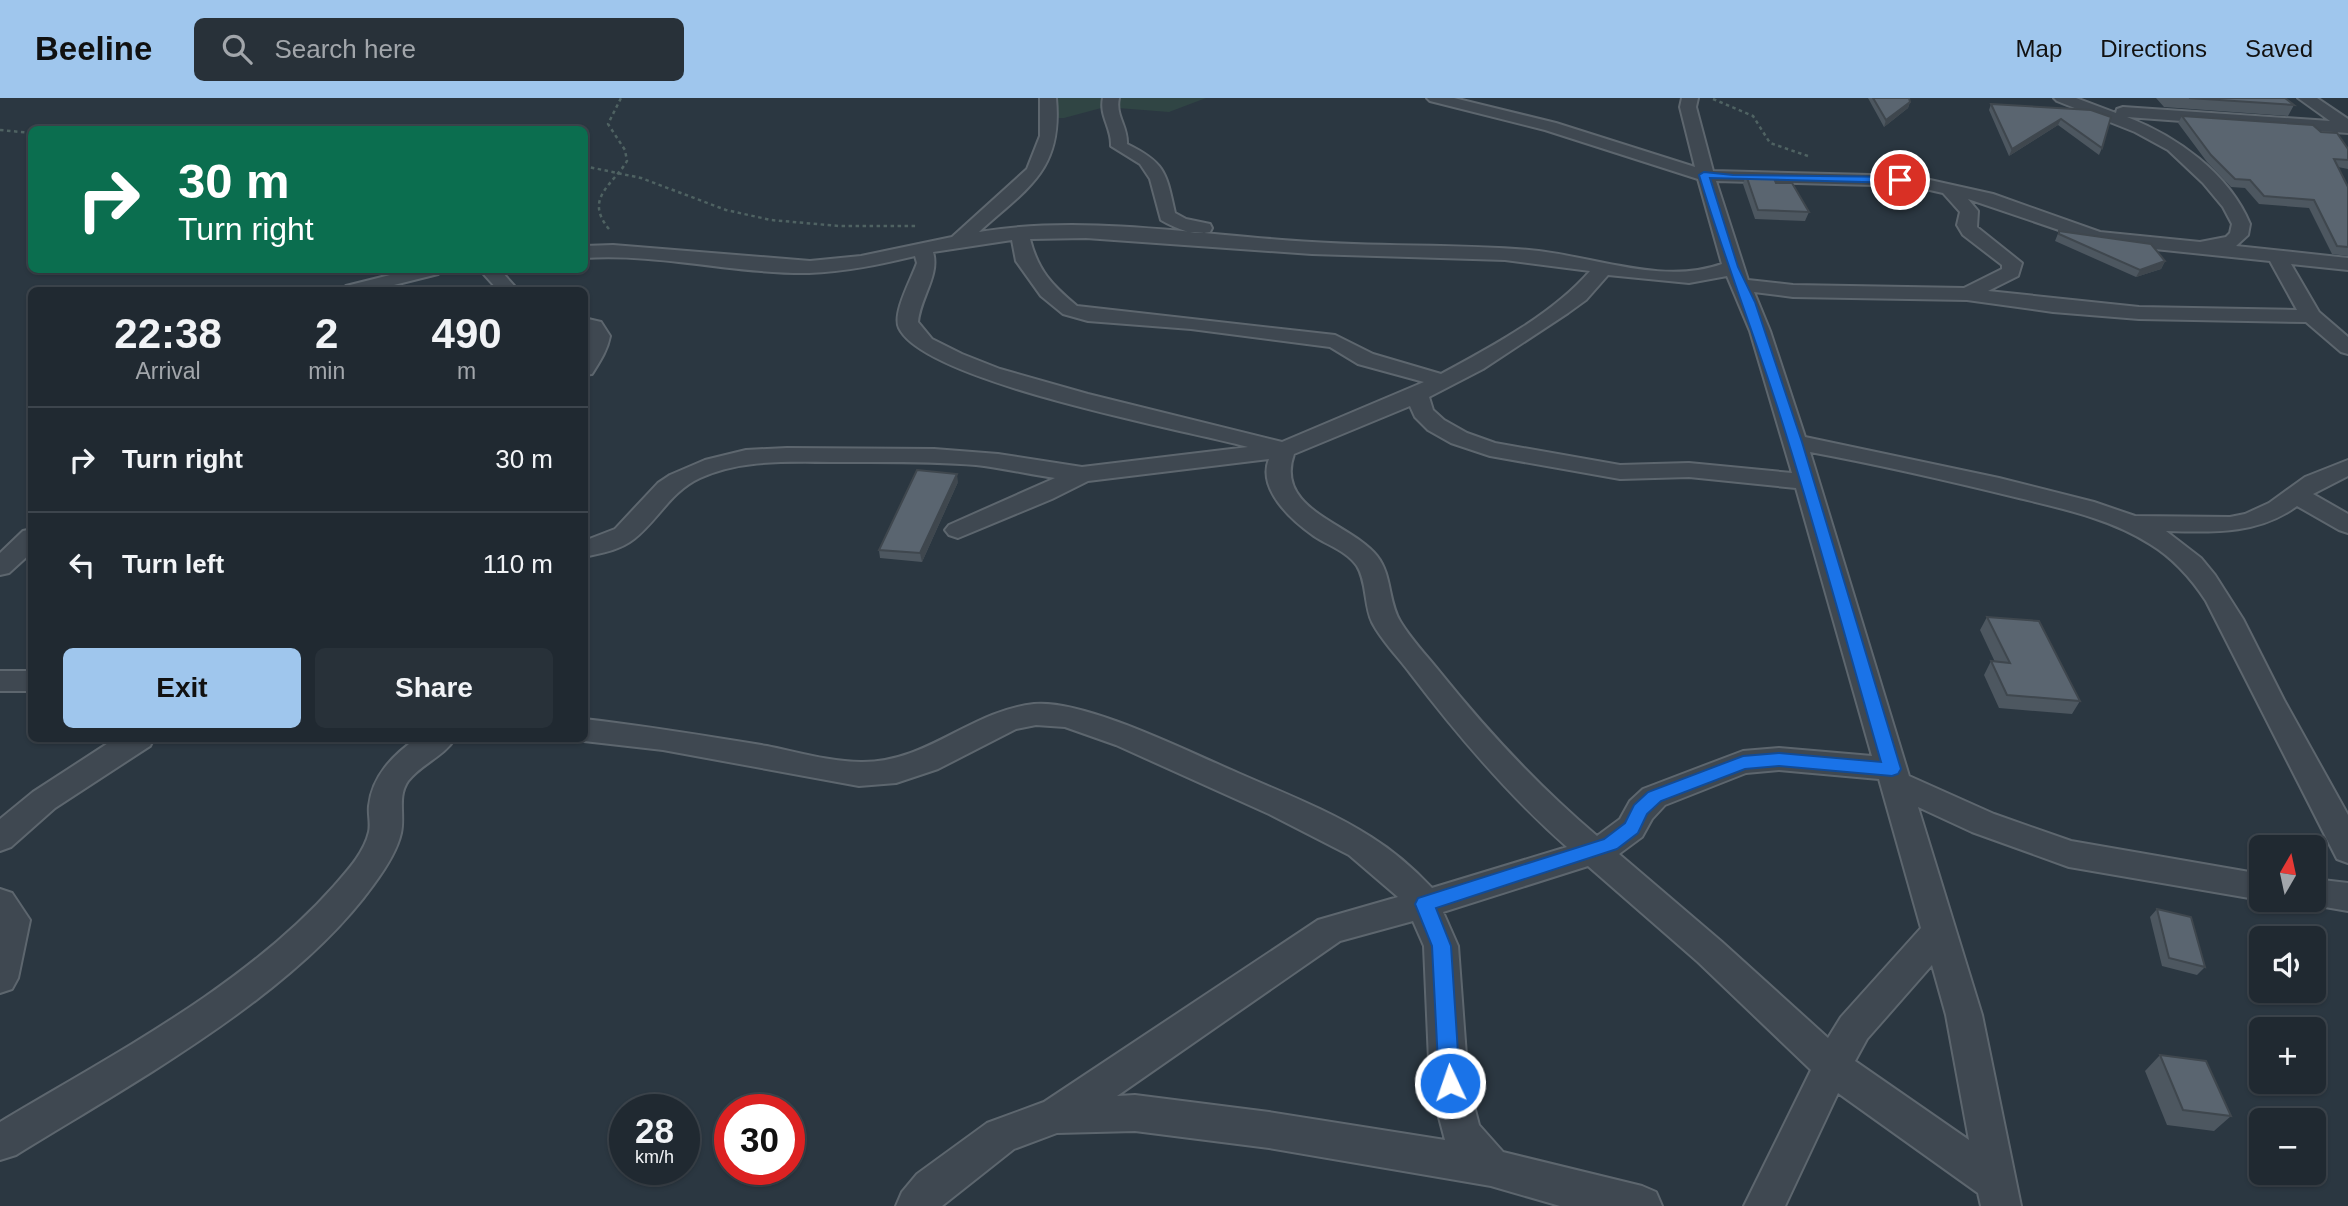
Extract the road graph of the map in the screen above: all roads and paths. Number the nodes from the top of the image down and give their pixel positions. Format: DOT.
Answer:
graph roads {
  1 [pos="621,98"];
  2 [pos="1048,98"];
  3 [pos="1111,98"];
  4 [pos="1435,98"];
  5 [pos="1690,98"];
  6 [pos="1712,98"];
  7 [pos="2062,98"];
  8 [pos="2306,98"];
  9 [pos="2082,106"];
  10 [pos="2347,128"];
  11 [pos="0,130"];
  12 [pos="28,132"];
  13 [pos="1812,157"];
  14 [pos="588,167"];
  15 [pos="617,173"];
  16 [pos="1704,175"];
  17 [pos="1948,188"];
  18 [pos="615,233"];
  19 [pos="1020,234"];
  20 [pos="961,237"];
  21 [pos="1226,240"];
  22 [pos="2173,245"];
  23 [pos="923,250"];
  24 [pos="588,253"];
  25 [pos="2277,256"];
  26 [pos="2348,264"];
  27 [pos="1603,268"];
  28 [pos="420,273"];
  29 [pos="493,273"];
  30 [pos="1737,276"];
  31 [pos="367,287"];
  32 [pos="505,287"];
  33 [pos="1967,294"];
  34 [pos="2311,316"];
  35 [pos="588,325"];
  36 [pos="2348,348"];
  37 [pos="588,363"];
  38 [pos="1443,382"];
  39 [pos="1417,395"];
  40 [pos="1796,442"];
  41 [pos="1284,450"];
  42 [pos="2348,467"];
  43 [pos="1082,474"];
  44 [pos="1806,482"];
  45 [pos="2295,494"];
  46 [pos="2132,523"];
  47 [pos="2348,525"];
  48 [pos="958,530"];
  49 [pos="28,541"];
  50 [pos="588,548"];
  51 [pos="0,567"];
  52 [pos="0,681"];
  53 [pos="28,681"];
  54 [pos="588,730"];
  55 [pos="133,742"];
  56 [pos="434,742"];
  57 [pos="1894,776"];
  58 [pos="0,838"];
  59 [pos="2348,850"];
  60 [pos="1592,852"];
  61 [pos="2249,885"];
  62 [pos="0,903"];
  63 [pos="1424,904"];
  64 [pos="1939,932"];
  65 [pos="0,978"];
  66 [pos="1832,1066"];
  67 [pos="1057,1115"];
  68 [pos="2,1142"];
  69 [pos="1491,1167"];
  70 [pos="1998,1193"];
  71 [pos="916,1206"];
  72 [pos="1642,1206"];
  73 [pos="1763,1206"];
  1 -- 15 [label="path"];
  2 -- 20 [label="street"];
  3 -- 21 [label="street"];
  4 -- 16 [label="street"];
  5 -- 16 [label="street"];
  6 -- 13 [label="path"];
  7 -- 9 [label="street"];
  8 -- 10 [label="street"];
  9 -- 10 [label="street"];
  9 -- 22 [label="street"];
  11 -- 12 [label="path"];
  14 -- 15 [label="path"];
  15 -- 18 [label="path"];
  15 -- 20 [label="path"];
  16 -- 17 [label="street"];
  16 -- 30 [label="street"];
  17 -- 22 [label="street"];
  17 -- 33 [label="street"];
  19 -- 20 [label="street"];
  19 -- 21 [label="street"];
  19 -- 38 [label="street"];
  20 -- 23 [label="street"];
  21 -- 27 [label="street"];
  22 -- 25 [label="street"];
  23 -- 24 [label="street"];
  23 -- 41 [label="street"];
  25 -- 26 [label="street"];
  25 -- 34 [label="street"];
  27 -- 30 [label="street"];
  27 -- 38 [label="street"];
  28 -- 31 [label="street"];
  29 -- 32 [label="street"];
  30 -- 33 [label="street"];
  30 -- 40 [label="street"];
  33 -- 34 [label="street"];
  34 -- 36 [label="street"];
  35 -- 37 [label="street"];
  38 -- 39 [label="street"];
  39 -- 41 [label="street"];
  39 -- 44 [label="street"];
  40 -- 44 [label="street"];
  40 -- 46 [label="street"];
  41 -- 43 [label="street"];
  41 -- 60 [label="street"];
  42 -- 45 [label="street"];
  43 -- 48 [label="street"];
  43 -- 50 [label="street"];
  44 -- 57 [label="street"];
  45 -- 46 [label="street"];
  45 -- 47 [label="street"];
  46 -- 59 [label="street"];
  49 -- 51 [label="street"];
  52 -- 53 [label="street"];
  54 -- 63 [label="street"];
  55 -- 58 [label="street"];
  56 -- 68 [label="street"];
  57 -- 60 [label="street"];
  57 -- 61 [label="street"];
  57 -- 64 [label="street"];
  60 -- 63 [label="street"];
  60 -- 66 [label="street"];
  62 -- 65 [label="street"];
  63 -- 67 [label="street"];
  63 -- 69 [label="street"];
  64 -- 66 [label="street"];
  64 -- 70 [label="street"];
  66 -- 70 [label="street"];
  66 -- 73 [label="street"];
  67 -- 69 [label="street"];
  67 -- 71 [label="street"];
  69 -- 72 [label="street"];
}
